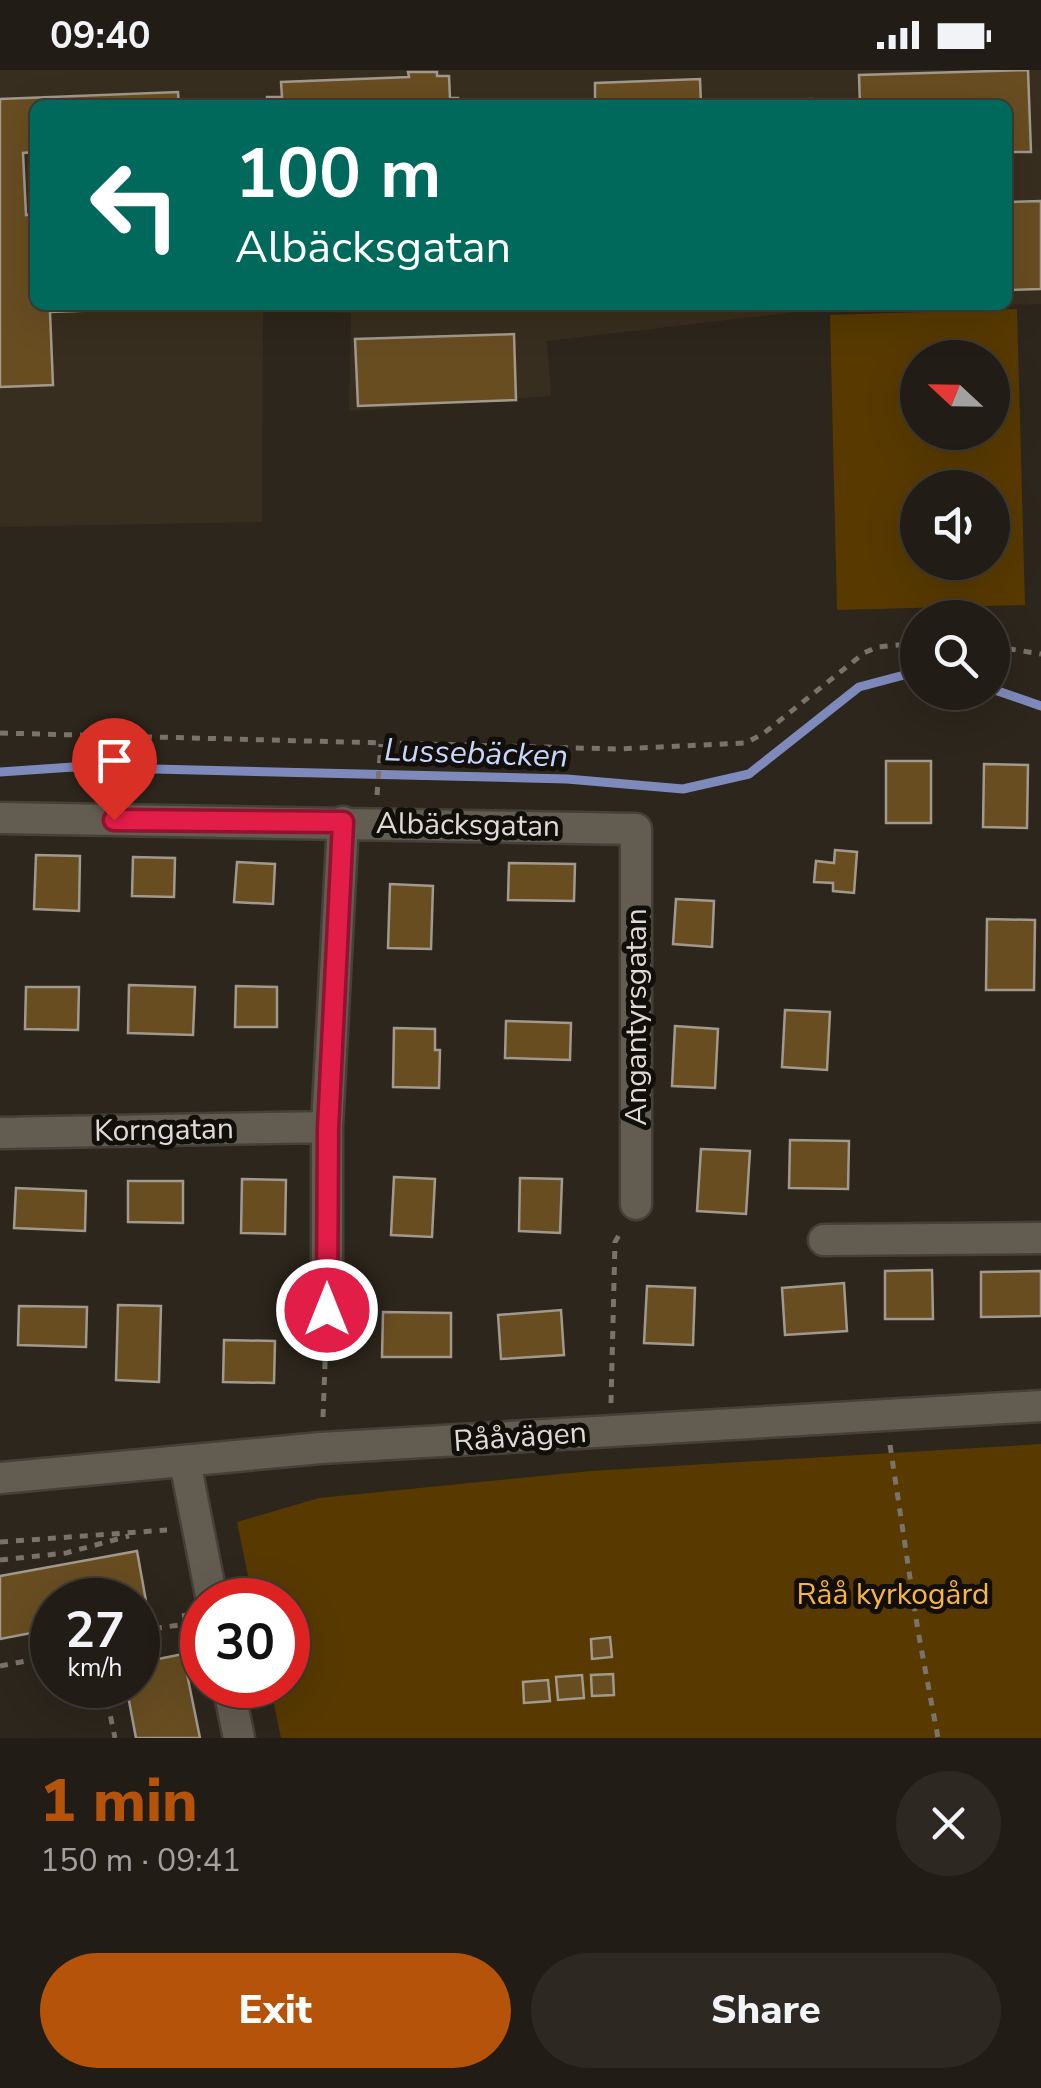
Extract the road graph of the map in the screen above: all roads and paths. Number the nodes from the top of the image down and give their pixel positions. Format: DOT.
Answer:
graph roads {
  1 [pos="900,645"];
  2 [pos="1010,649"];
  3 [pos="1041,654"];
  4 [pos="0,733"];
  5 [pos="381,744"];
  6 [pos="378,792"];
  7 [pos="0,818"];
  8 [pos="343,822"];
  9 [pos="636,830"];
  10 [pos="328,1128"];
  11 [pos="0,1133"];
  12 [pos="636,1204"];
  13 [pos="1041,1238"];
  14 [pos="824,1240"];
  15 [pos="327,1310"];
  16 [pos="1041,1406"];
  17 [pos="886,1413"];
  18 [pos="610,1431"];
  19 [pos="321,1448"];
  20 [pos="184,1462"];
  21 [pos="0,1478"];
  22 [pos="198,1528"];
  23 [pos="144,1532"];
  24 [pos="0,1542"];
  25 [pos="0,1560"];
  26 [pos="197,1578"];
  27 [pos="30,1660"];
  28 [pos="0,1666"];
  29 [pos="109,1708"];
  30 [pos="233,1708"];
  31 [pos="115,1738"];
  32 [pos="239,1738"];
  33 [pos="938,1738"];
  1 -- 5 [label="path"];
  2 -- 3 [label="path"];
  4 -- 5 [label="path"];
  5 -- 6 [label="path"];
  7 -- 8 [label="street, Albäcksgatan"];
  8 -- 9 [label="street, Albäcksgatan"];
  8 -- 10 [label="street"];
  9 -- 12 [label="street, Angantyrsgatan"];
  10 -- 11 [label="street, Korngatan"];
  10 -- 15 [label="street"];
  12 -- 18 [label="path"];
  13 -- 14 [label="street"];
  15 -- 19 [label="path"];
  16 -- 17 [label="street, Rååvägen"];
  17 -- 18 [label="street, Rååvägen"];
  17 -- 33 [label="path"];
  18 -- 19 [label="street, Rååvägen"];
  19 -- 20 [label="street, Rååvägen"];
  20 -- 21 [label="street, Rååvägen"];
  20 -- 22 [label="street"];
  22 -- 23 [label="path"];
  22 -- 26 [label="street"];
  23 -- 24 [label="path"];
  23 -- 25 [label="path"];
  27 -- 28 [label="path"];
  29 -- 31 [label="path"];
  30 -- 32 [label="street"];
}
